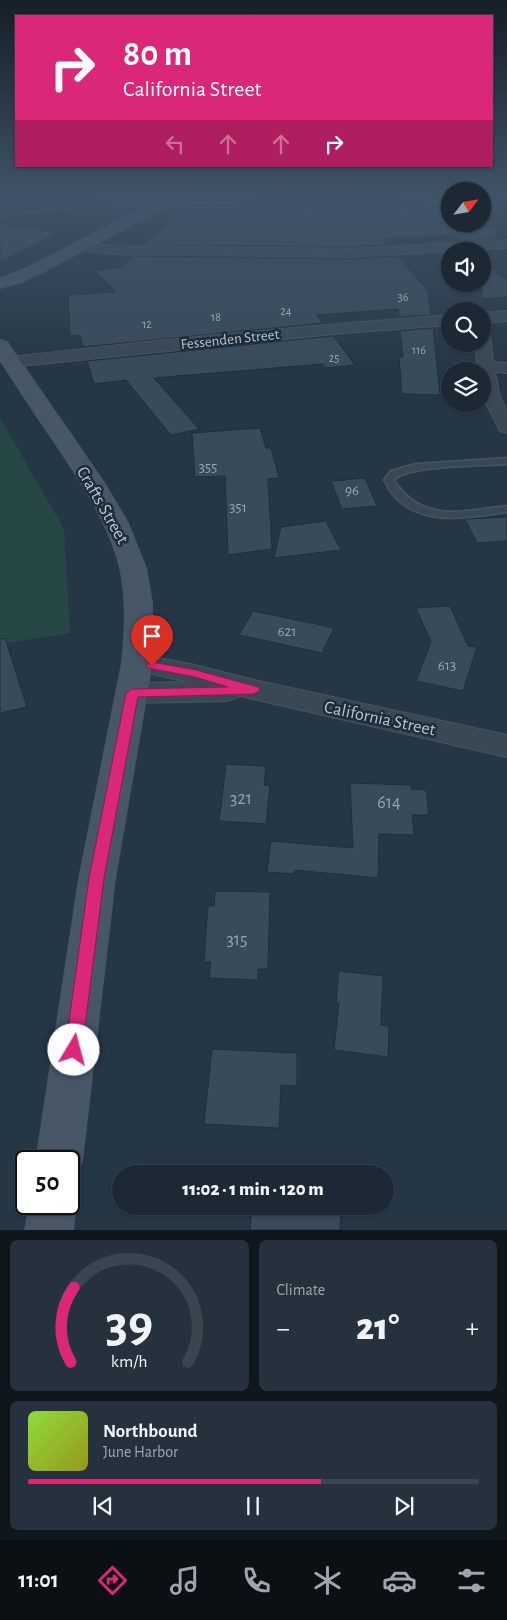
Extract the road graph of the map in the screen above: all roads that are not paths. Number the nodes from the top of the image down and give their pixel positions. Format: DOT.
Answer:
graph roads {
  1 [pos="64,254"];
  2 [pos="35,270"];
  3 [pos="0,283"];
  4 [pos="0,298"];
  5 [pos="507,316"];
  6 [pos="491,317"];
  7 [pos="441,321"];
  8 [pos="5,355"];
  9 [pos="491,367"];
  10 [pos="507,368"];
  11 [pos="491,395"];
  12 [pos="507,427"];
  13 [pos="507,461"];
  14 [pos="507,509"];
  15 [pos="134,678"];
  16 [pos="507,746"];
  17 [pos="60,1150"];
  18 [pos="51,1215"];
  19 [pos="49,1230"];
  1 -- 2 [label="main road"];
  2 -- 3 [label="main road"];
  2 -- 4 [label="main road"];
  5 -- 6 [label="street"];
  7 -- 8 [label="street, Fessenden Street"];
  8 -- 15 [label="main road, Crafts Street"];
  9 -- 10 [label="street"];
  11 -- 12 [label="street"];
  13 -- 14 [label="lane"];
  15 -- 16 [label="street, California Street"];
  15 -- 17 [label="main road, Crafts Street"];
  18 -- 19 [label="main road"];
}
